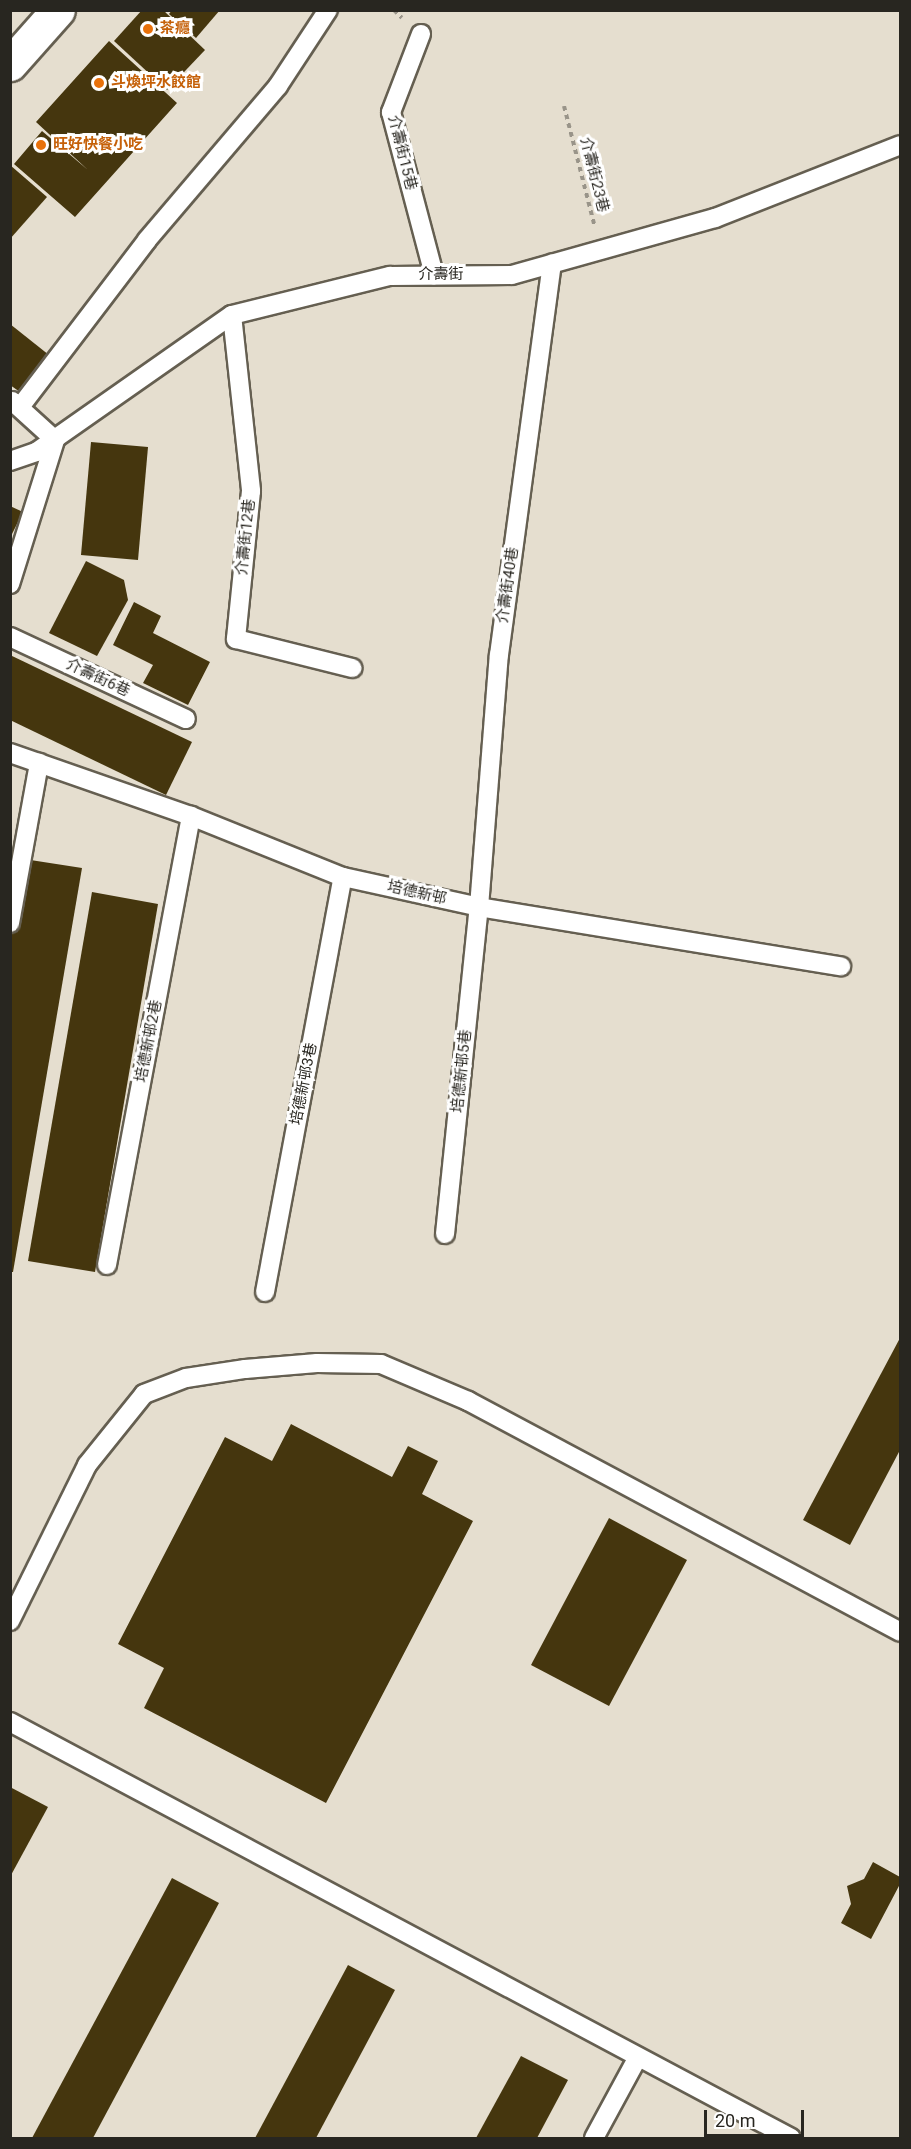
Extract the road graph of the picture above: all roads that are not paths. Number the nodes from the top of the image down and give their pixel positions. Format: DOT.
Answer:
graph roads {
  1 [pos="58,10"];
  2 [pos="328,10"];
  3 [pos="421,34"];
  4 [pos="10,64"];
  5 [pos="900,145"];
  6 [pos="552,264"];
  7 [pos="434,275"];
  8 [pos="232,315"];
  9 [pos="15,403"];
  10 [pos="55,440"];
  11 [pos="10,461"];
  12 [pos="10,584"];
  13 [pos="10,637"];
  14 [pos="352,668"];
  15 [pos="186,719"];
  16 [pos="10,753"];
  17 [pos="39,763"];
  18 [pos="191,816"];
  19 [pos="343,877"];
  20 [pos="479,907"];
  21 [pos="10,923"];
  22 [pos="841,966"];
  23 [pos="445,1234"];
  24 [pos="107,1265"];
  25 [pos="265,1292"];
  26 [pos="10,1621"];
  27 [pos="900,1632"];
  28 [pos="10,1722"];
  29 [pos="638,2057"];
  30 [pos="594,2139"];
  31 [pos="791,2139"];
  1 -- 4 [label="main road"];
  2 -- 9 [label="lane"];
  3 -- 7 [label="lane, 介壽街15巷"];
  5 -- 6 [label="lane, 介壽街"];
  6 -- 7 [label="lane, 介壽街"];
  6 -- 20 [label="lane, 介壽街40巷"];
  7 -- 8 [label="lane, 介壽街"];
  8 -- 10 [label="lane, 介壽街"];
  8 -- 14 [label="lane, 介壽街12巷"];
  9 -- 10 [label="lane"];
  10 -- 11 [label="lane, 介壽街"];
  10 -- 12 [label="lane"];
  13 -- 15 [label="lane, 介壽街6巷"];
  16 -- 17 [label="lane, 培德新邨"];
  17 -- 18 [label="lane, 培德新邨"];
  17 -- 21 [label="lane"];
  18 -- 19 [label="lane, 培德新邨"];
  18 -- 24 [label="lane, 培德新邨2巷"];
  19 -- 20 [label="lane, 培德新邨"];
  19 -- 25 [label="lane, 培德新邨3巷"];
  20 -- 22 [label="lane, 培德新邨"];
  20 -- 23 [label="lane, 培德新邨5巷"];
  26 -- 27 [label="lane"];
  28 -- 29 [label="lane"];
  29 -- 30 [label="lane"];
  29 -- 31 [label="lane"];
}
